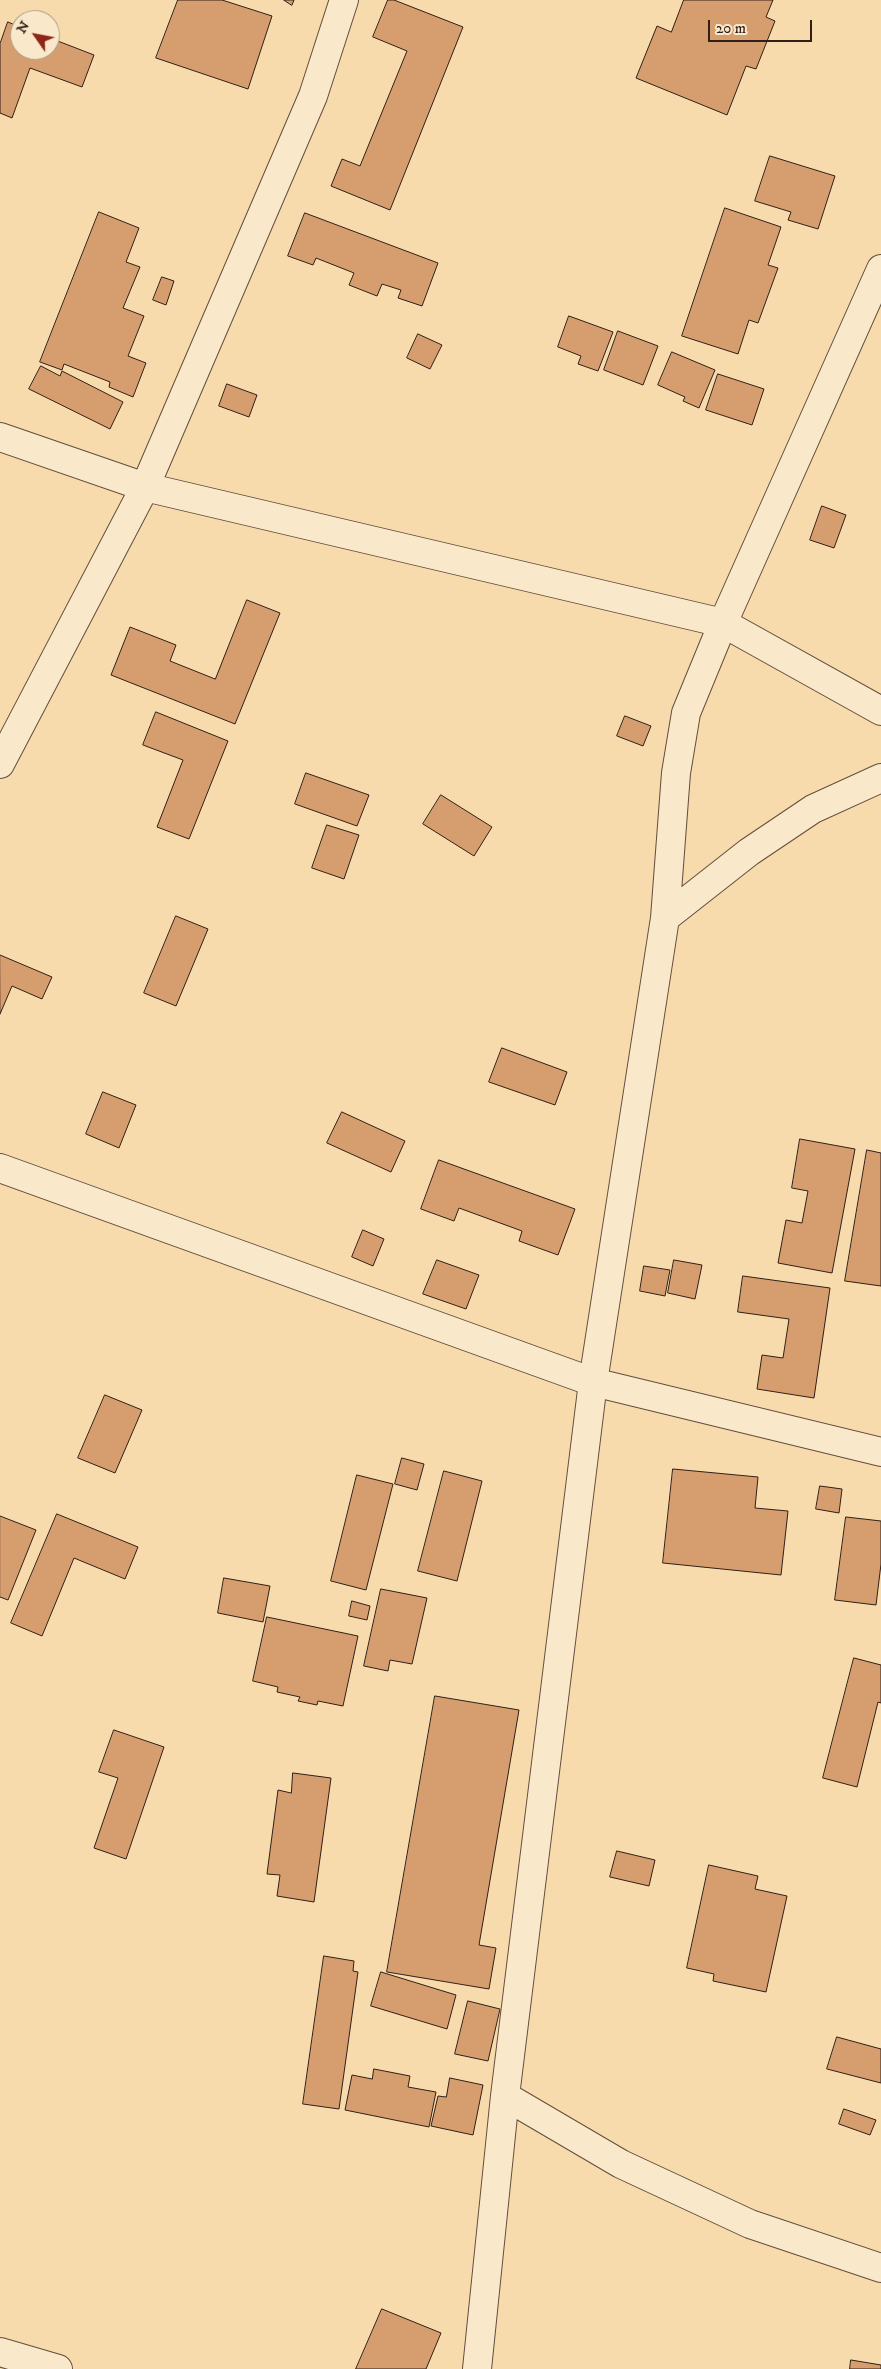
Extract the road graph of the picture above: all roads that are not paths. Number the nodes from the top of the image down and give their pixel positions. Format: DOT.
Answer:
graph roads {
  1 [pos="344,0"];
  2 [pos="881,269"];
  3 [pos="0,437"];
  4 [pos="145,487"];
  5 [pos="723,623"];
  6 [pos="881,711"];
  7 [pos="0,764"];
  8 [pos="881,778"];
  9 [pos="665,918"];
  10 [pos="0,1168"];
  11 [pos="594,1382"];
  12 [pos="881,1452"];
  13 [pos="505,2096"];
  14 [pos="881,2268"];
  15 [pos="0,2352"];
  16 [pos="58,2369"];
  17 [pos="477,2369"];
  1 -- 4 [label="street"];
  2 -- 5 [label="street"];
  3 -- 4 [label="street"];
  4 -- 5 [label="street"];
  4 -- 7 [label="street"];
  5 -- 6 [label="street"];
  5 -- 9 [label="street"];
  8 -- 9 [label="street"];
  9 -- 11 [label="street"];
  10 -- 11 [label="street"];
  11 -- 12 [label="street"];
  11 -- 13 [label="street"];
  13 -- 14 [label="street"];
  13 -- 17 [label="street"];
  15 -- 16 [label="street"];
}
